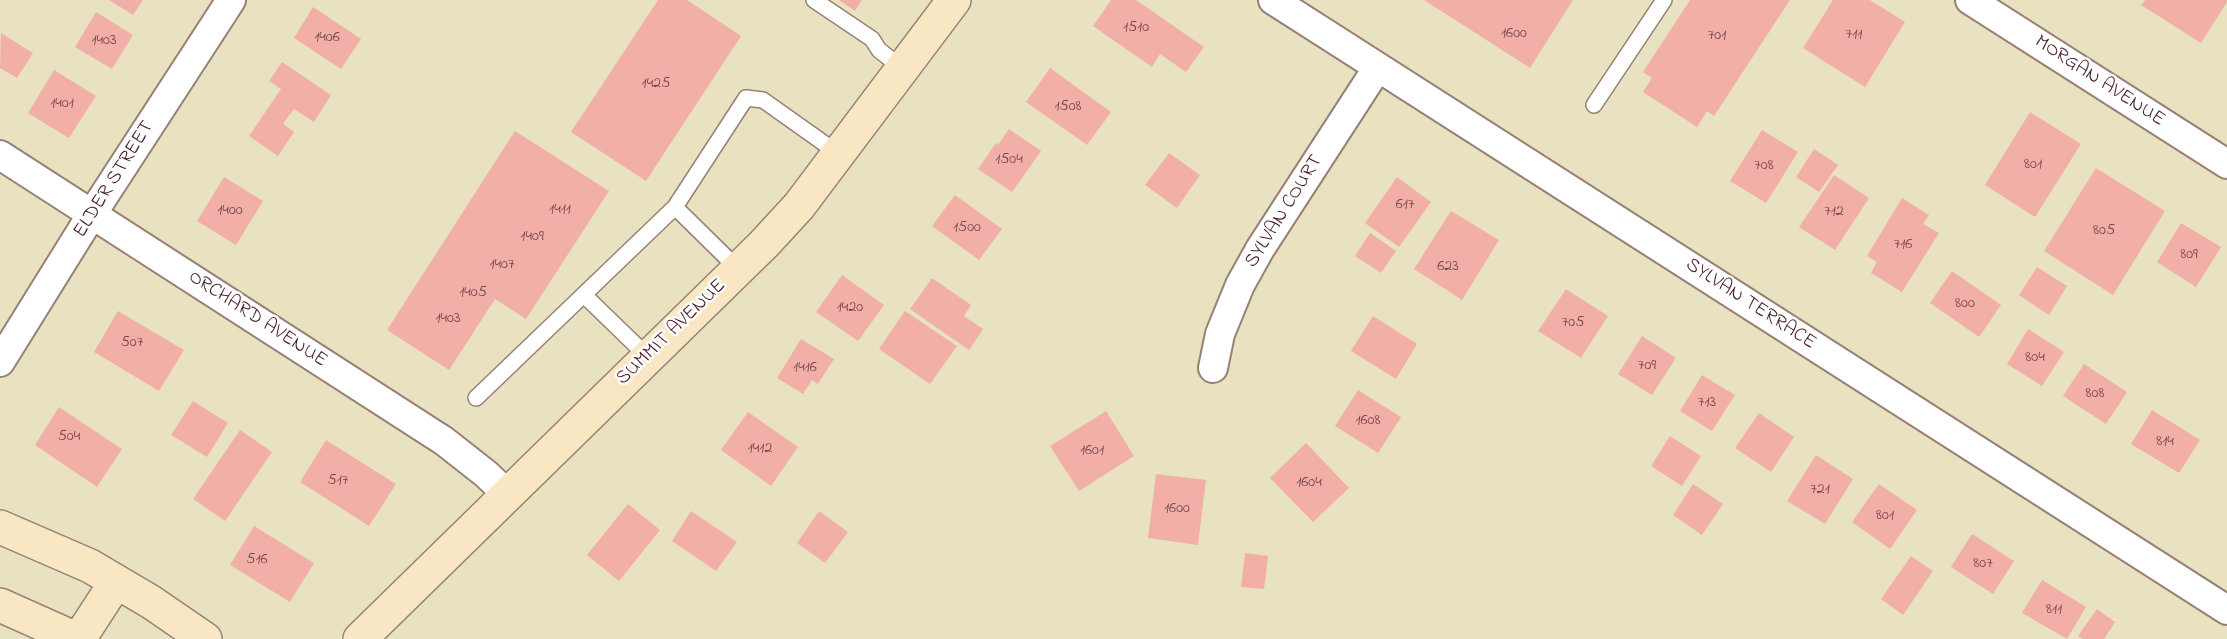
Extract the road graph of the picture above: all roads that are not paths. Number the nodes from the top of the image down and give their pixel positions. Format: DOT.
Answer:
graph roads {
  1 [pos="231,0"];
  2 [pos="814,0"];
  3 [pos="954,0"];
  4 [pos="1664,0"];
  5 [pos="1971,0"];
  6 [pos="1288,4"];
  7 [pos="1378,67"];
  8 [pos="903,69"];
  9 [pos="1594,105"];
  10 [pos="839,154"];
  11 [pos="0,155"];
  12 [pos="2227,164"];
  13 [pos="675,207"];
  14 [pos="92,214"];
  15 [pos="738,269"];
  16 [pos="584,295"];
  17 [pos="648,357"];
  18 [pos="0,362"];
  19 [pos="1213,368"];
  20 [pos="476,398"];
  21 [pos="507,494"];
  22 [pos="0,527"];
  23 [pos="116,582"];
  24 [pos="0,604"];
  25 [pos="2227,610"];
  26 [pos="77,639"];
  27 [pos="205,639"];
  28 [pos="360,639"];
  1 -- 14 [label="street, ELDER STREET"];
  2 -- 8 [label="lane"];
  3 -- 8 [label="main road, SUMMIT AVENUE"];
  4 -- 9 [label="lane"];
  5 -- 12 [label="street, MORGAN AVENUE"];
  6 -- 7 [label="street, SYLVAN TERRACE"];
  7 -- 19 [label="street, SYLVAN COURT"];
  7 -- 25 [label="street, SYLVAN TERRACE"];
  8 -- 10 [label="main road, SUMMIT AVENUE"];
  10 -- 13 [label="lane"];
  10 -- 15 [label="main road, SUMMIT AVENUE"];
  11 -- 14 [label="street, ORCHARD AVENUE"];
  13 -- 15 [label="lane"];
  13 -- 16 [label="lane"];
  14 -- 18 [label="street, ELDER STREET"];
  14 -- 21 [label="street, ORCHARD AVENUE"];
  15 -- 17 [label="main road, SUMMIT AVENUE"];
  16 -- 17 [label="lane"];
  16 -- 20 [label="lane"];
  17 -- 21 [label="main road, SUMMIT AVENUE"];
  21 -- 28 [label="main road, SUMMIT AVENUE"];
  22 -- 23 [label="main road"];
  23 -- 26 [label="main road"];
  23 -- 27 [label="main road"];
  24 -- 26 [label="main road"];
}
